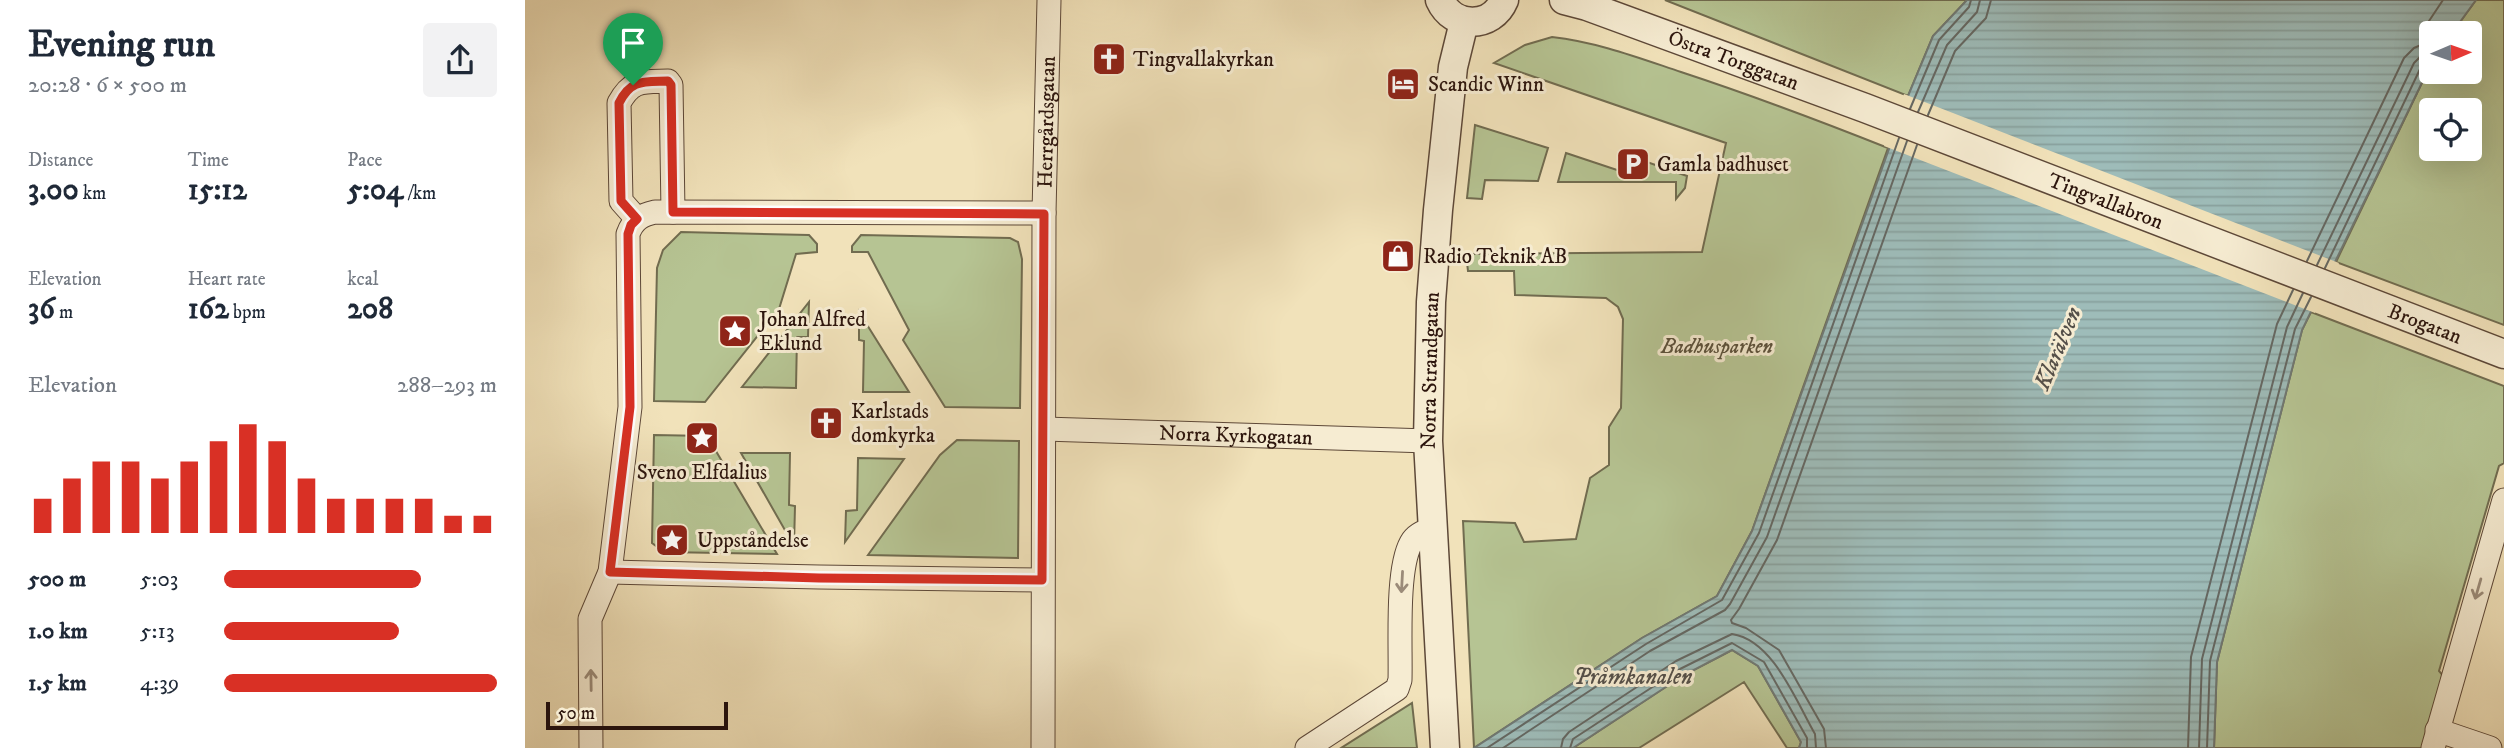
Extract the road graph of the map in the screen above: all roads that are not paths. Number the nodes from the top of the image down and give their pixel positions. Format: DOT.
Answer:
graph roads {
  1 [pos="1049,0"];
  2 [pos="1440,0"];
  3 [pos="1504,0"];
  4 [pos="1564,0"];
  5 [pos="1464,22"];
  6 [pos="1865,108"];
  7 [pos="673,212"];
  8 [pos="1044,214"];
  9 [pos="637,219"];
  10 [pos="2347,293"];
  11 [pos="2504,354"];
  12 [pos="1044,429"];
  13 [pos="1428,441"];
  14 [pos="2504,500"];
  15 [pos="1433,529"];
  16 [pos="1042,580"];
  17 [pos="606,581"];
  18 [pos="1445,734"];
  19 [pos="2435,739"];
  20 [pos="591,748"];
  21 [pos="1043,748"];
  22 [pos="1307,748"];
  23 [pos="2490,748"];
  1 -- 8 [label="street, Herrgårdsgatan"];
  2 -- 5 [label="street"];
  3 -- 5 [label="street"];
  4 -- 6 [label="street, Östra Torggatan"];
  5 -- 13 [label="street, Norra Strandgatan"];
  6 -- 10 [label="street, Tingvallabron"];
  7 -- 8 [label="street"];
  7 -- 9 [label="street"];
  7 -- 9 [label="street"];
  8 -- 12 [label="street, Herrgårdsgatan"];
  9 -- 17 [label="street"];
  10 -- 11 [label="street, Brogatan"];
  12 -- 13 [label="street, Norra Kyrkogatan"];
  12 -- 16 [label="street, Herrgårdsgatan"];
  13 -- 15 [label="street, Norra Strandgatan"];
  14 -- 19 [label="street, one-way"];
  15 -- 18 [label="street, Norra Strandgatan"];
  15 -- 22 [label="street, one-way"];
  16 -- 17 [label="street"];
  16 -- 21 [label="street, Herrgårdsgatan"];
  20 -- 17 [label="street, one-way"];
  19 -- 23 [label="street"];
}
